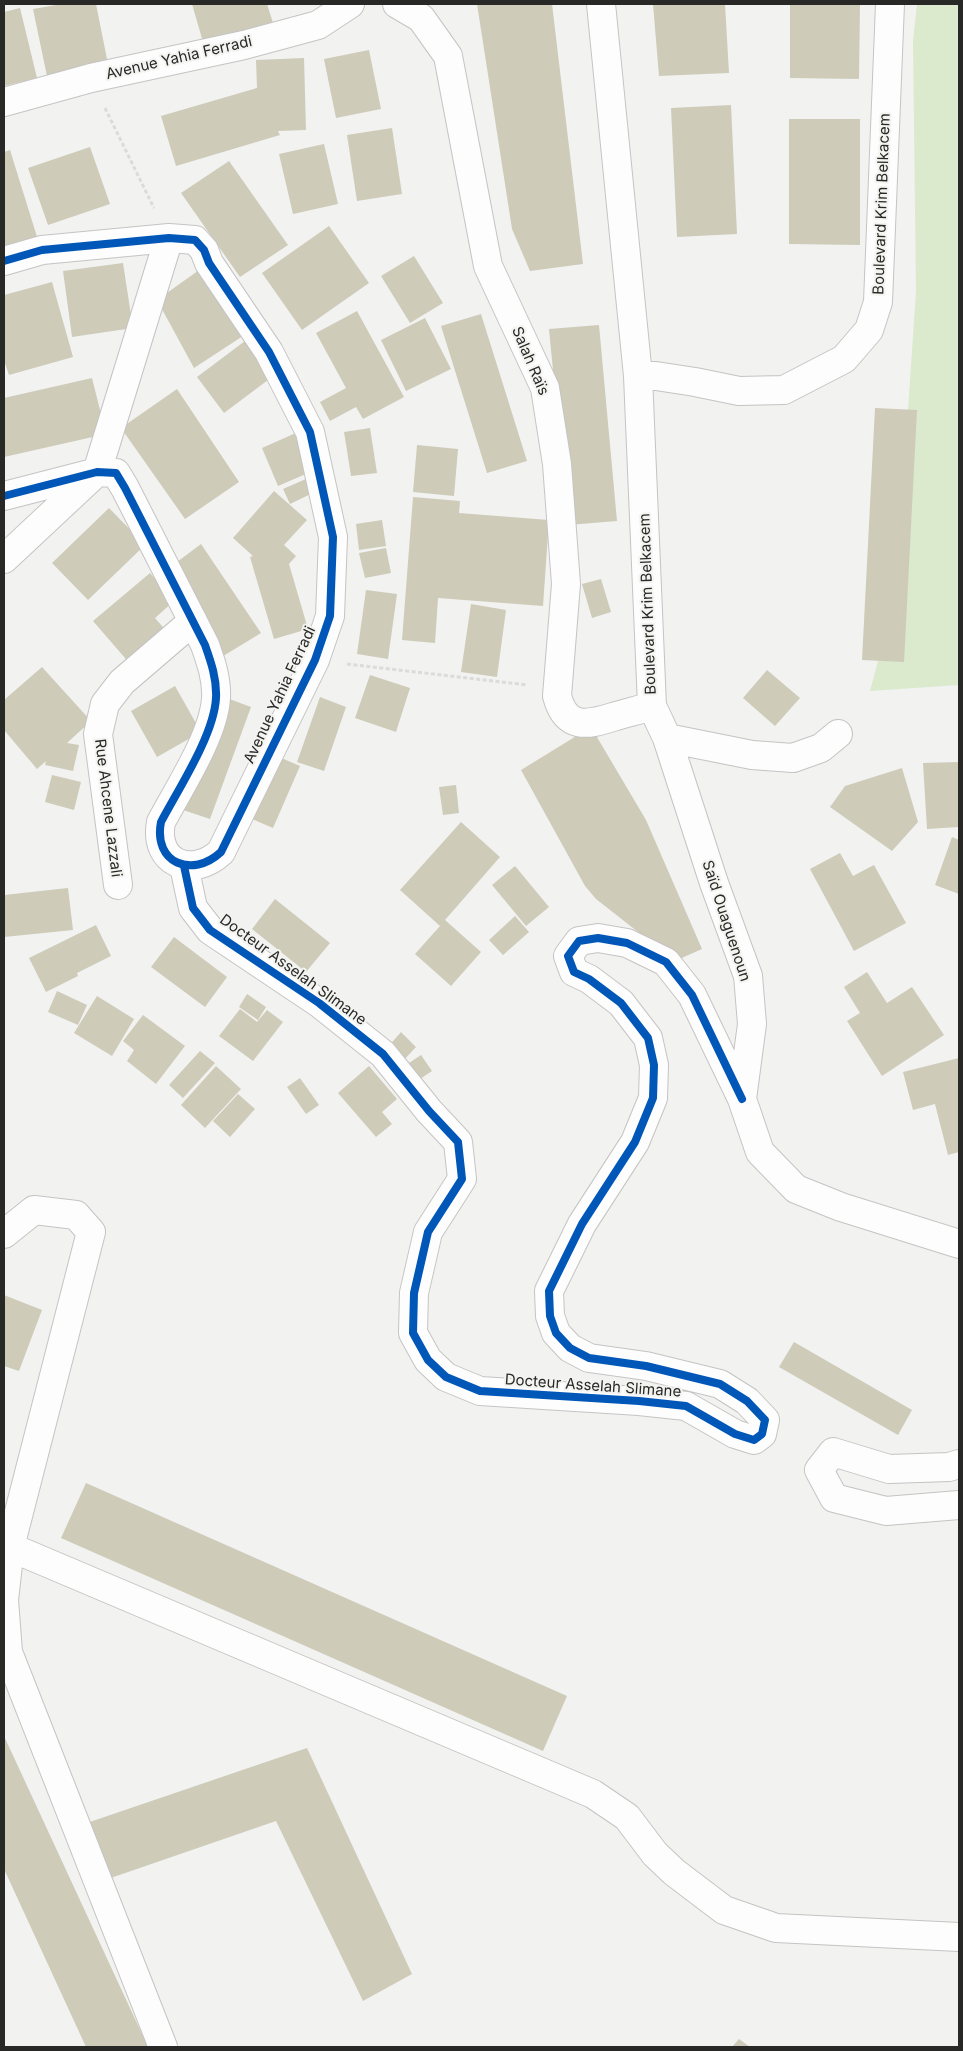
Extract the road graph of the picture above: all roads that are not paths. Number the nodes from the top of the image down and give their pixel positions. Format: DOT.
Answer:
graph roads {
  1 [pos="350,4"];
  2 [pos="397,4"];
  3 [pos="601,4"];
  4 [pos="890,4"];
  5 [pos="4,102"];
  6 [pos="169,238"];
  7 [pos="4,261"];
  8 [pos="638,376"];
  9 [pos="97,472"];
  10 [pos="4,496"];
  11 [pos="4,559"];
  12 [pos="194,621"];
  13 [pos="652,706"];
  14 [pos="838,734"];
  15 [pos="667,738"];
  16 [pos="184,866"];
  17 [pos="118,885"];
  18 [pos="742,1099"];
  19 [pos="4,1234"];
  20 [pos="959,1244"];
  21 [pos="959,1464"];
  22 [pos="959,1505"];
  23 [pos="10,1547"];
  24 [pos="959,1937"];
  25 [pos="162,2047"];
  1 -- 5 [label="street, Avenue Yahia Ferradi"];
  2 -- 13 [label="street, Salah Raïs"];
  3 -- 8 [label="street, Boulevard Krim Belkacem"];
  4 -- 8 [label="street, Boulevard Krim Belkacem"];
  6 -- 7 [label="street, Avenue Yahia Ferradi"];
  6 -- 9 [label="street"];
  6 -- 16 [label="street, Avenue Yahia Ferradi"];
  8 -- 13 [label="street, Boulevard Krim Belkacem"];
  9 -- 10 [label="street"];
  9 -- 11 [label="street"];
  9 -- 12 [label="street"];
  12 -- 16 [label="street"];
  12 -- 17 [label="street, Rue Ahcene Lazzali"];
  13 -- 15 [label="street, Boulevard Krim Belkacem"];
  14 -- 15 [label="street"];
  15 -- 18 [label="street, Saïd Ouaguenoun"];
  16 -- 18 [label="street, Docteur Asselah Slimane"];
  18 -- 20 [label="street, Saïd Ouaguenoun"];
  19 -- 23 [label="street"];
  21 -- 22 [label="street"];
  23 -- 24 [label="street"];
  23 -- 25 [label="street"];
}
